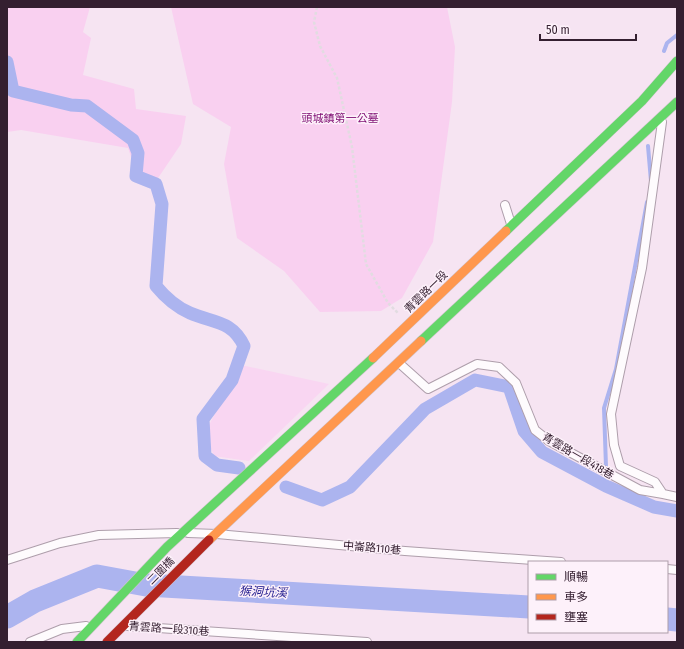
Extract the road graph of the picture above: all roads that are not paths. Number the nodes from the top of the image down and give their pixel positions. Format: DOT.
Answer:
graph roads {
  1 [pos="677,61"];
  2 [pos="677,102"];
  3 [pos="662,117"];
  4 [pos="505,204"];
  5 [pos="512,226"];
  6 [pos="393,354"];
  7 [pos="662,494"];
  8 [pos="677,497"];
  9 [pos="183,533"];
  10 [pos="217,534"];
  11 [pos="7,560"];
  12 [pos="547,561"];
  13 [pos="90,626"];
  14 [pos="114,626"];
  15 [pos="30,642"];
  16 [pos="77,642"];
  17 [pos="107,642"];
  18 [pos="367,642"];
  1 -- 5 [label="main road, 青雲路一段"];
  2 -- 3 [label="main road, 青雲路一段"];
  3 -- 6 [label="main road, 青雲路一段"];
  3 -- 7 [label="lane"];
  4 -- 5 [label="lane"];
  5 -- 6 [label="main road, 青雲路一段"];
  6 -- 7 [label="lane, 青雲路一段418巷"];
  6 -- 9 [label="main road, 青雲路一段"];
  6 -- 10 [label="main road, 青雲路一段"];
  7 -- 8 [label="lane"];
  9 -- 10 [label="lane, 中崙路110巷"];
  9 -- 11 [label="lane, 中崙路110巷"];
  9 -- 13 [label="main road, 二圍橋"];
  10 -- 12 [label="lane, 中崙路110巷"];
  10 -- 14 [label="main road, 二圍橋"];
  13 -- 14 [label="lane, 青雲路一段310巷"];
  13 -- 15 [label="lane, 青雲路一段310巷"];
  13 -- 16 [label="main road"];
  14 -- 17 [label="main road"];
  14 -- 18 [label="lane, 青雲路一段310巷"];
}
